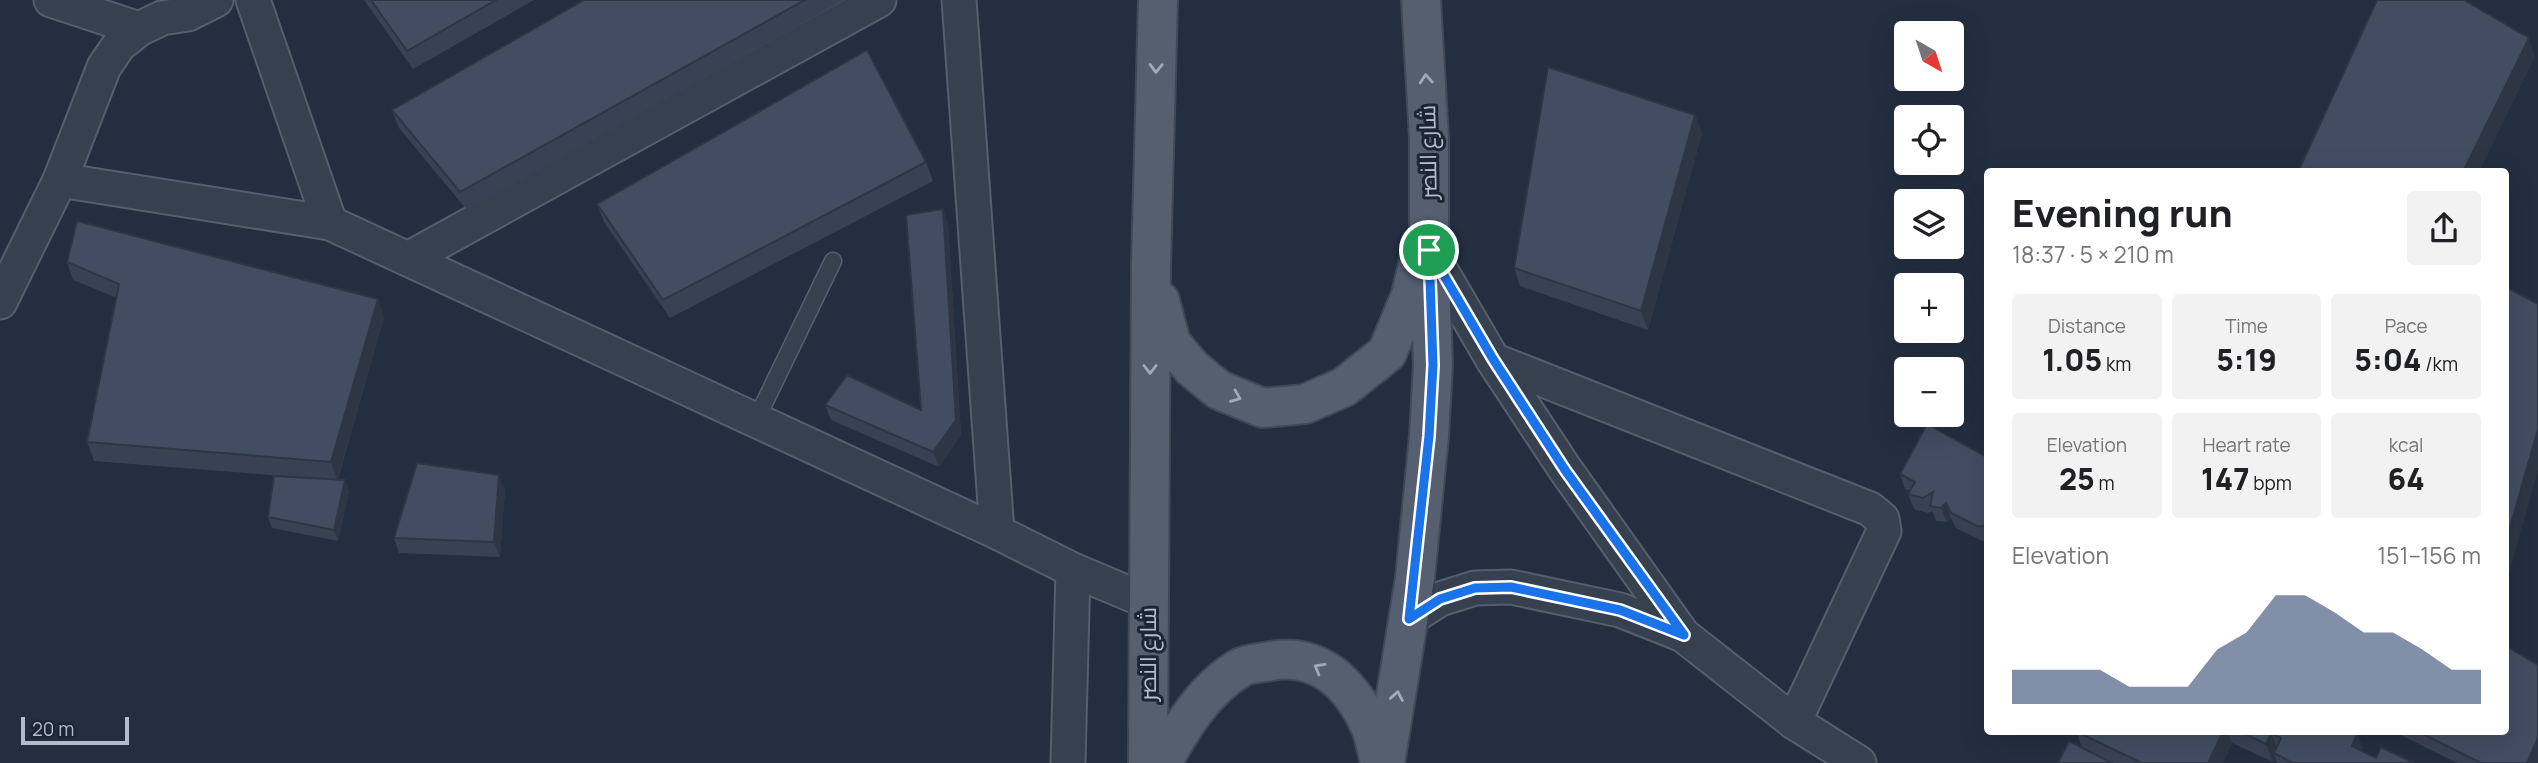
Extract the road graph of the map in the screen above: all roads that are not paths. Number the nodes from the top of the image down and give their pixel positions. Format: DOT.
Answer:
graph roads {
  1 [pos="51,0"];
  2 [pos="216,0"];
  3 [pos="253,0"];
  4 [pos="879,0"];
  5 [pos="959,0"];
  6 [pos="1158,0"];
  7 [pos="1421,0"];
  8 [pos="139,29"];
  9 [pos="60,180"];
  10 [pos="330,223"];
  11 [pos="1429,233"];
  12 [pos="408,259"];
  13 [pos="833,261"];
  14 [pos="1151,265"];
  15 [pos="0,302"];
  16 [pos="1493,359"];
  17 [pos="756,420"];
  18 [pos="998,532"];
  19 [pos="1073,570"];
  20 [pos="1149,602"];
  21 [pos="1409,619"];
  22 [pos="1684,635"];
  23 [pos="1794,722"];
  24 [pos="1068,763"];
  25 [pos="1148,763"];
  26 [pos="1161,763"];
  27 [pos="1382,763"];
  28 [pos="1859,763"];
  1 -- 8 [label="street"];
  2 -- 8 [label="street"];
  3 -- 10 [label="street"];
  4 -- 12 [label="street"];
  5 -- 18 [label="street"];
  6 -- 14 [label="main road, شارع النصر, one-way"];
  11 -- 7 [label="main road, شارع النصر, one-way"];
  8 -- 9 [label="street"];
  9 -- 10 [label="street"];
  9 -- 15 [label="street"];
  10 -- 12 [label="street"];
  14 -- 11 [label="main road, one-way"];
  11 -- 16 [label="street"];
  11 -- 21 [label="main road, شارع النصر"];
  12 -- 17 [label="street"];
  13 -- 17 [label="lane"];
  14 -- 20 [label="main road, شارع النصر, one-way"];
  16 -- 22 [label="street"];
  16 -- 23 [label="street"];
  17 -- 18 [label="street"];
  18 -- 19 [label="street"];
  19 -- 20 [label="street"];
  19 -- 24 [label="street"];
  20 -- 25 [label="main road, شارع النصر"];
  21 -- 22 [label="street"];
  27 -- 21 [label="main road, شارع النصر, one-way"];
  22 -- 23 [label="street"];
  23 -- 28 [label="street"];
  27 -- 26 [label="main road, one-way"];
}
